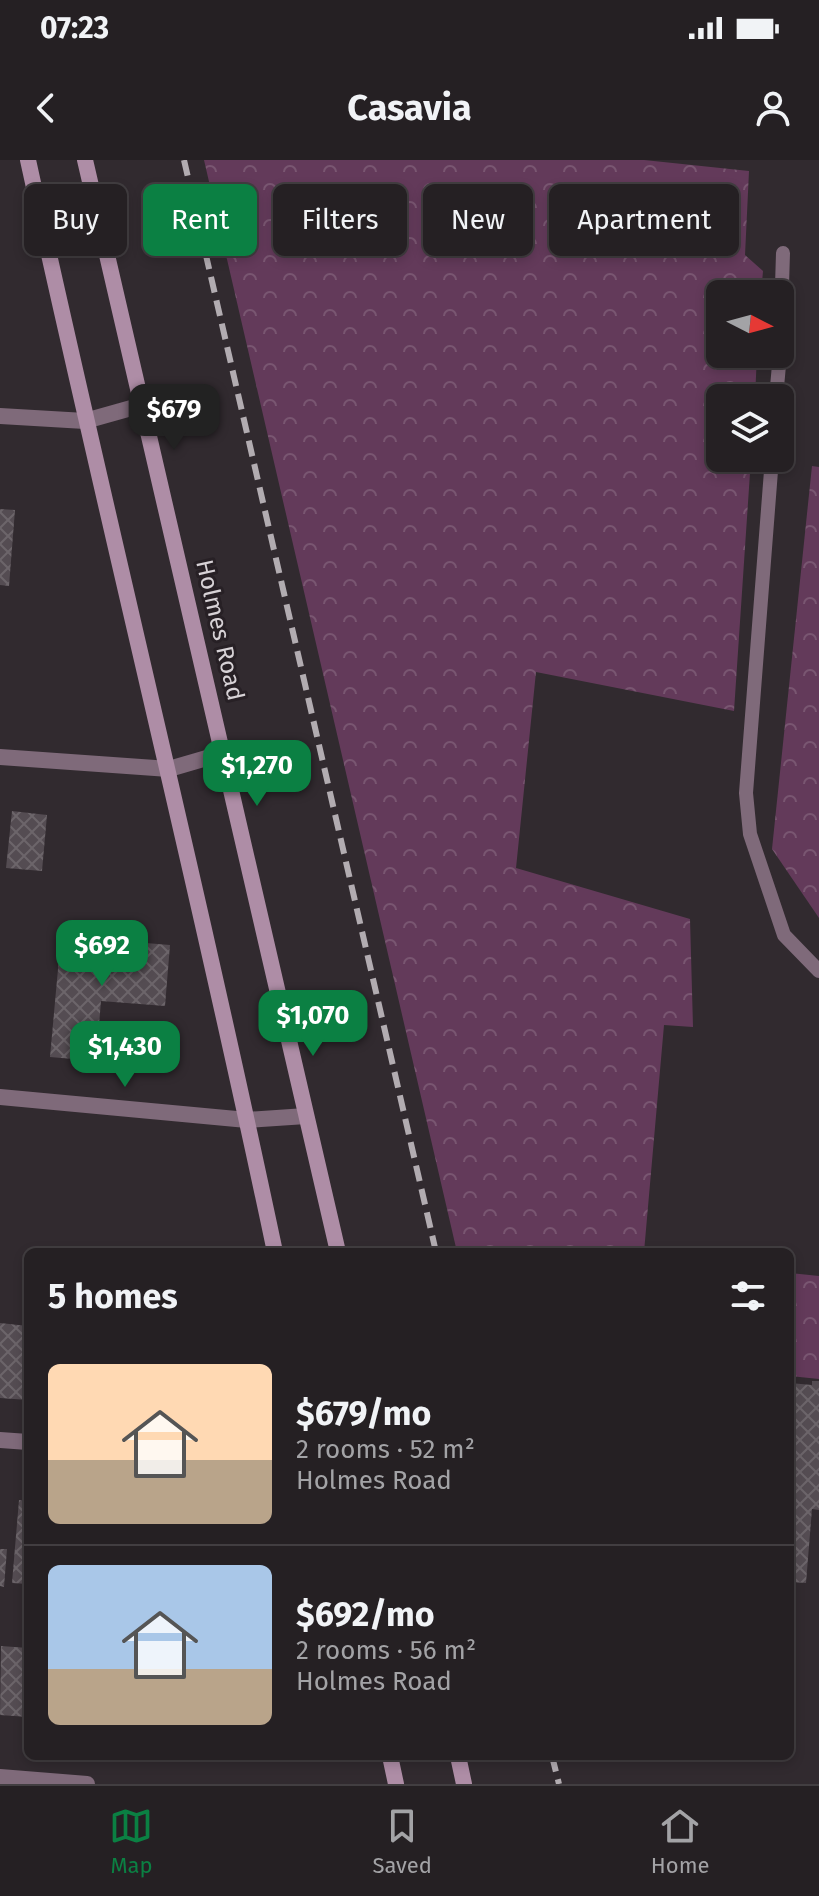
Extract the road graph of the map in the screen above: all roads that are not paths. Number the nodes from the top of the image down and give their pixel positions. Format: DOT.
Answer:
graph roads {
  1 [pos="28,160"];
  2 [pos="85,160"];
  3 [pos="783,253"];
  4 [pos="782,280"];
  5 [pos="142,405"];
  6 [pos="0,416"];
  7 [pos="85,421"];
  8 [pos="771,472"];
  9 [pos="224,753"];
  10 [pos="0,757"];
  11 [pos="169,769"];
  12 [pos="819,971"];
  13 [pos="0,1097"];
  14 [pos="306,1116"];
  15 [pos="247,1120"];
  16 [pos="274,1248"];
  17 [pos="337,1248"];
  18 [pos="0,1440"];
  19 [pos="24,1442"];
  20 [pos="391,1760"];
  21 [pos="459,1760"];
  22 [pos="0,1777"];
  23 [pos="87,1784"];
  24 [pos="396,1784"];
  25 [pos="464,1784"];
  1 -- 7 [label="main road"];
  2 -- 5 [label="main road, Holmes Road"];
  3 -- 4 [label="lane"];
  5 -- 7 [label="street"];
  5 -- 9 [label="main road, Holmes Road"];
  6 -- 7 [label="street"];
  7 -- 11 [label="main road"];
  8 -- 12 [label="lane"];
  9 -- 11 [label="street"];
  9 -- 14 [label="main road, Holmes Road"];
  10 -- 11 [label="street"];
  11 -- 15 [label="main road"];
  13 -- 15 [label="street"];
  14 -- 15 [label="street"];
  14 -- 17 [label="main road, Holmes Road"];
  15 -- 16 [label="main road"];
  18 -- 19 [label="street"];
  20 -- 24 [label="main road"];
  21 -- 25 [label="main road"];
  22 -- 23 [label="street"];
}
